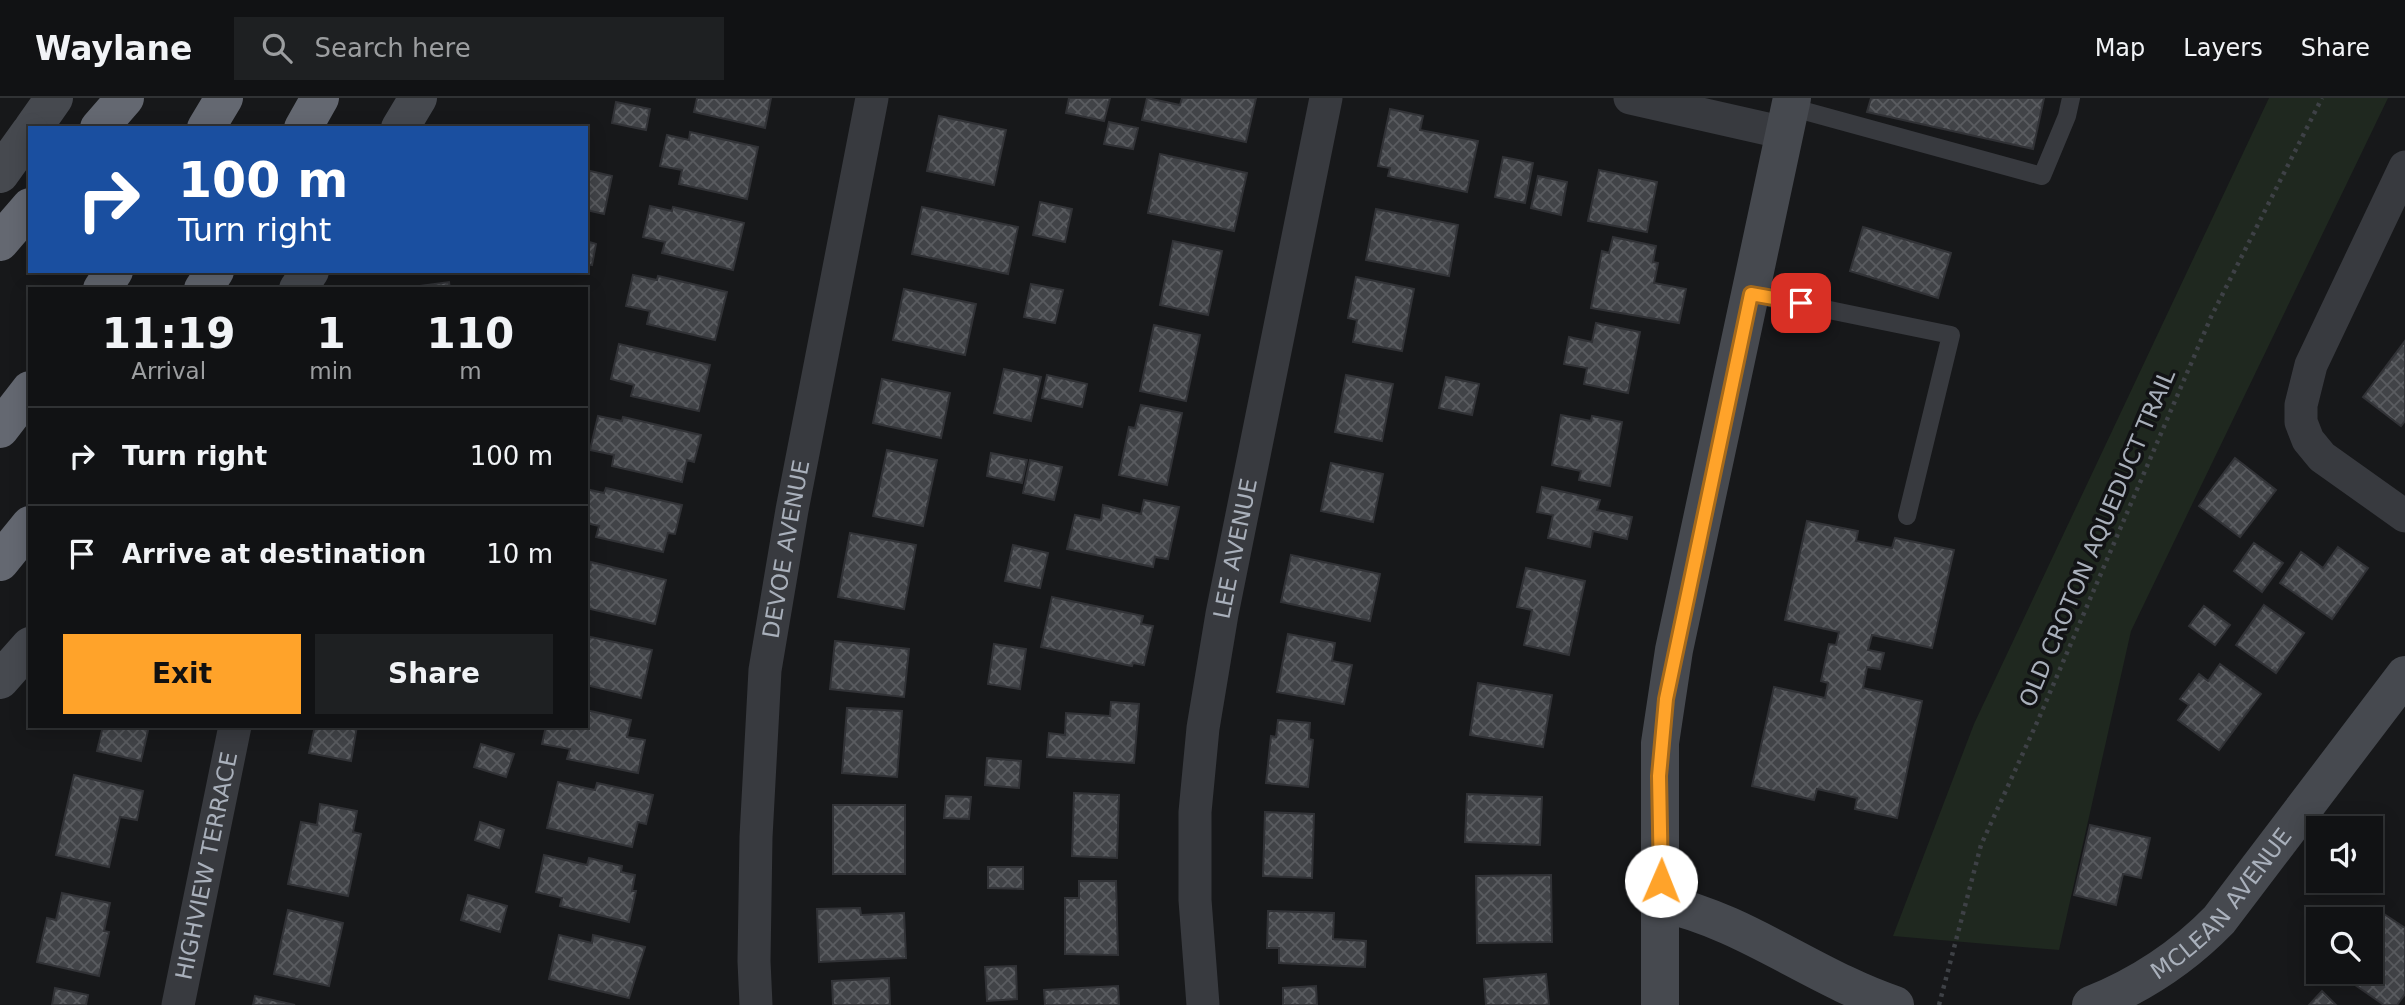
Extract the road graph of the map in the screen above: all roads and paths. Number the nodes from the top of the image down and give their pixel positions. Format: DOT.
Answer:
graph roads {
  1 [pos="54,98"];
  2 [pos="125,98"];
  3 [pos="224,98"];
  4 [pos="320,98"];
  5 [pos="418,98"];
  6 [pos="872,98"];
  7 [pos="1326,98"];
  8 [pos="1630,98"];
  9 [pos="2071,98"];
  10 [pos="2322,98"];
  11 [pos="1789,113"];
  12 [pos="34,126"];
  13 [pos="101,126"];
  14 [pos="207,126"];
  15 [pos="304,126"];
  16 [pos="401,126"];
  17 [pos="28,135"];
  18 [pos="2405,167"];
  19 [pos="0,174"];
  20 [pos="28,209"];
  21 [pos="0,242"];
  22 [pos="1751,294"];
  23 [pos="28,393"];
  24 [pos="0,429"];
  25 [pos="1907,516"];
  26 [pos="2405,516"];
  27 [pos="28,527"];
  28 [pos="0,562"];
  29 [pos="28,648"];
  30 [pos="2405,675"];
  31 [pos="0,680"];
  32 [pos="235,728"];
  33 [pos="1661,903"];
  34 [pos="178,1005"];
  35 [pos="756,1005"];
  36 [pos="1203,1005"];
  37 [pos="1660,1005"];
  38 [pos="1895,1005"];
  39 [pos="1939,1005"];
  40 [pos="2091,1005"];
  1 -- 12 [label="street"];
  2 -- 13 [label="highway"];
  3 -- 14 [label="highway"];
  4 -- 15 [label="highway"];
  5 -- 16 [label="street"];
  6 -- 35 [label="street, DEVOE AVENUE"];
  7 -- 36 [label="street, LEE AVENUE"];
  8 -- 11 [label="street"];
  9 -- 11 [label="lane"];
  10 -- 39 [label="path, OLD CROTON AQUEDUCT TRAIL"];
  11 -- 22 [label="street"];
  17 -- 19 [label="street"];
  18 -- 26 [label="street"];
  20 -- 21 [label="highway"];
  22 -- 25 [label="lane"];
  22 -- 33 [label="street"];
  23 -- 24 [label="highway"];
  27 -- 28 [label="highway"];
  29 -- 31 [label="street"];
  30 -- 40 [label="street, MCLEAN AVENUE"];
  32 -- 34 [label="street, HIGHVIEW TERRACE"];
  33 -- 37 [label="street"];
  33 -- 38 [label="street"];
}
